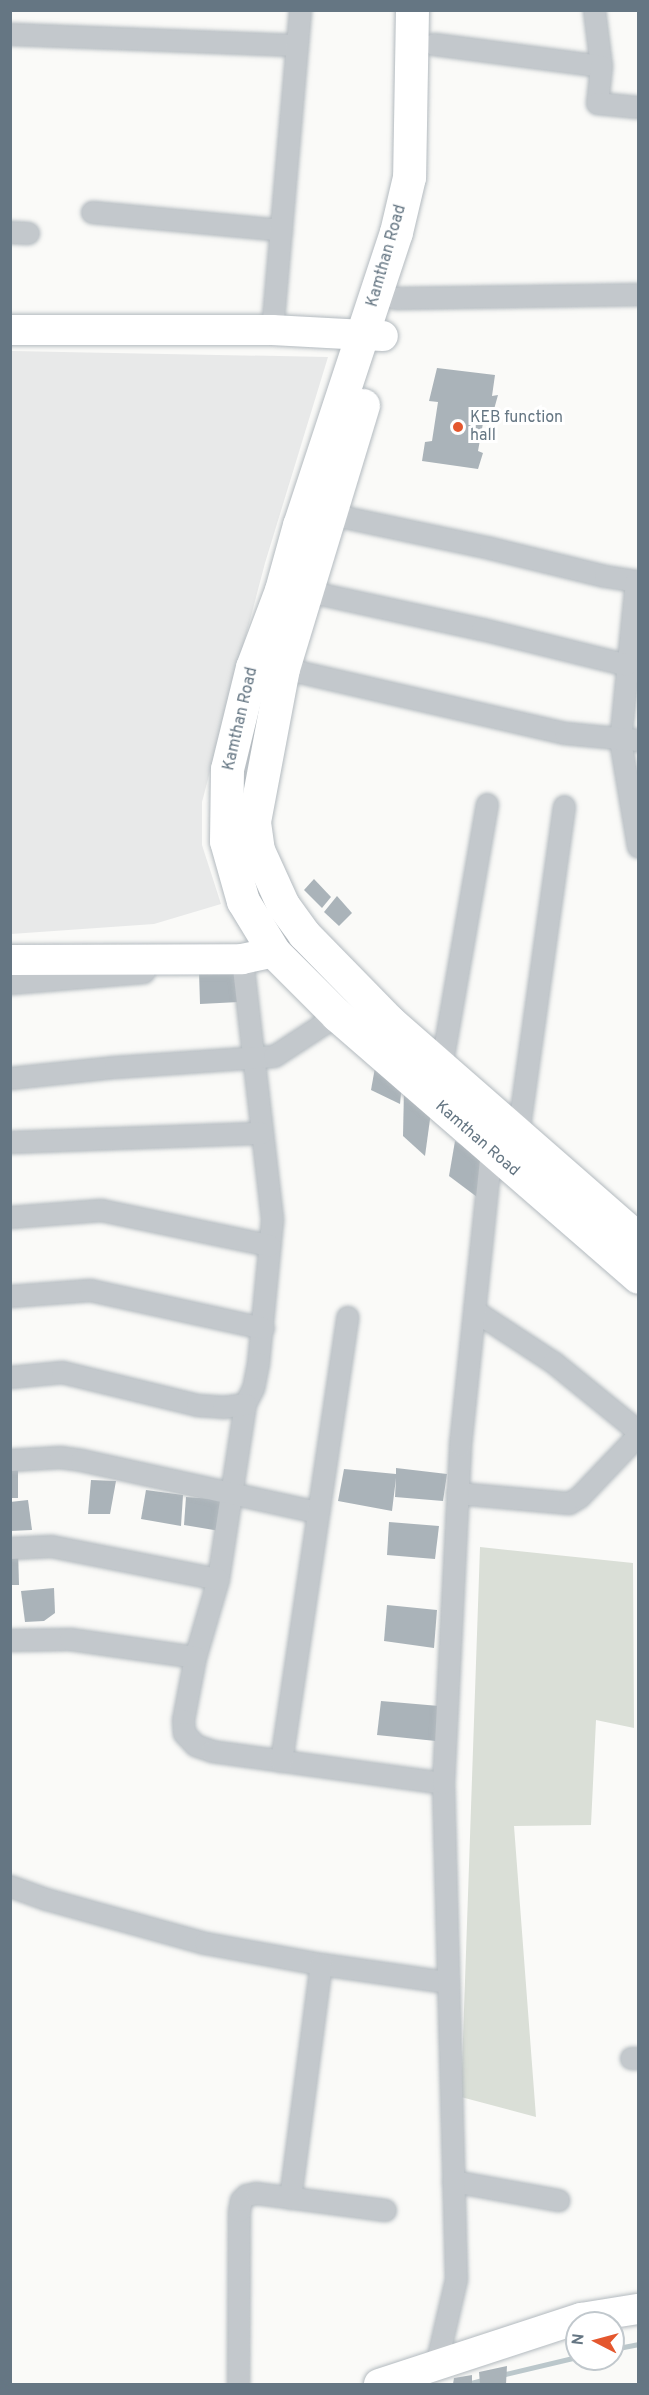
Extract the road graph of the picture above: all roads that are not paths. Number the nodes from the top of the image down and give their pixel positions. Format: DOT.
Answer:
graph roads {
  1 [pos="300,10"];
  2 [pos="412,10"];
  3 [pos="433,10"];
  4 [pos="594,10"];
  5 [pos="10,34"];
  6 [pos="434,44"];
  7 [pos="297,45"];
  8 [pos="601,66"];
  9 [pos="639,107"];
  10 [pos="92,212"];
  11 [pos="281,230"];
  12 [pos="639,294"];
  13 [pos="395,298"];
  14 [pos="10,330"];
  15 [pos="272,330"];
  16 [pos="374,334"];
  17 [pos="330,514"];
  18 [pos="638,574"];
  19 [pos="306,591"];
  20 [pos="627,665"];
  21 [pos="283,668"];
  22 [pos="629,740"];
  23 [pos="487,804"];
  24 [pos="564,806"];
  25 [pos="639,846"];
  26 [pos="270,882"];
  27 [pos="243,901"];
  28 [pos="274,952"];
  29 [pos="10,960"];
  30 [pos="242,961"];
  31 [pos="10,983"];
  32 [pos="337,1015"];
  33 [pos="252,1058"];
  34 [pos="441,1066"];
  35 [pos="10,1078"];
  36 [pos="494,1112"];
  37 [pos="261,1133"];
  38 [pos="518,1133"];
  39 [pos="10,1142"];
  40 [pos="491,1151"];
  41 [pos="10,1217"];
  42 [pos="639,1239"];
  43 [pos="269,1245"];
  44 [pos="639,1277"];
  45 [pos="10,1296"];
  46 [pos="475,1311"];
  47 [pos="347,1317"];
  48 [pos="263,1328"];
  49 [pos="10,1377"];
  50 [pos="245,1404"];
  51 [pos="639,1433"];
  52 [pos="10,1460"];
  53 [pos="232,1492"];
  54 [pos="457,1493"];
  55 [pos="318,1512"];
  56 [pos="10,1548"];
  57 [pos="218,1579"];
  58 [pos="10,1640"];
  59 [pos="195,1657"];
  60 [pos="281,1761"];
  61 [pos="443,1783"];
  62 [pos="10,1886"];
  63 [pos="321,1964"];
  64 [pos="448,1982"];
  65 [pos="453,2181"];
  66 [pos="290,2198"];
  67 [pos="558,2200"];
  68 [pos="386,2210"];
  69 [pos="639,2309"];
  70 [pos="422,2374"];
  71 [pos="238,2385"];
  72 [pos="380,2385"];
  1 -- 7 [label="street"];
  2 -- 16 [label="main road, Kamthan Road"];
  3 -- 6 [label="main road, Kamthan Road"];
  4 -- 8 [label="street"];
  5 -- 7 [label="street"];
  6 -- 8 [label="street"];
  6 -- 13 [label="main road, Kamthan Road"];
  7 -- 11 [label="street"];
  8 -- 9 [label="street"];
  10 -- 11 [label="street"];
  11 -- 15 [label="street"];
  12 -- 13 [label="street"];
  13 -- 16 [label="main road, Kamthan Road"];
  14 -- 15 [label="street"];
  15 -- 16 [label="street"];
  16 -- 17 [label="main road, Kamthan Road"];
  16 -- 27 [label="main road, Kamthan Road"];
  17 -- 18 [label="street"];
  17 -- 19 [label="main road, Kamthan Road"];
  18 -- 20 [label="street"];
  19 -- 20 [label="street"];
  19 -- 21 [label="main road, Kamthan Road"];
  20 -- 22 [label="street"];
  21 -- 22 [label="street"];
  21 -- 26 [label="main road, Kamthan Road"];
  22 -- 25 [label="street"];
  23 -- 34 [label="street"];
  24 -- 38 [label="street"];
  26 -- 27 [label="main road"];
  26 -- 34 [label="main road, Kamthan Road"];
  27 -- 28 [label="main road, Kamthan Road"];
  28 -- 30 [label="street"];
  28 -- 32 [label="main road, Kamthan Road"];
  29 -- 30 [label="street"];
  30 -- 31 [label="street"];
  30 -- 33 [label="street"];
  32 -- 33 [label="street"];
  32 -- 40 [label="main road, Kamthan Road"];
  33 -- 35 [label="street"];
  33 -- 37 [label="street"];
  34 -- 36 [label="main road, Kamthan Road"];
  36 -- 38 [label="main road, Kamthan Road"];
  36 -- 40 [label="street"];
  37 -- 39 [label="street"];
  37 -- 43 [label="street"];
  38 -- 42 [label="main road, Kamthan Road"];
  40 -- 44 [label="main road, Kamthan Road"];
  40 -- 46 [label="street"];
  41 -- 43 [label="street"];
  43 -- 48 [label="street"];
  45 -- 48 [label="street"];
  46 -- 51 [label="street"];
  46 -- 54 [label="street"];
  47 -- 55 [label="street"];
  48 -- 50 [label="street"];
  49 -- 50 [label="street"];
  50 -- 53 [label="street"];
  51 -- 54 [label="street"];
  52 -- 53 [label="street"];
  53 -- 55 [label="street"];
  53 -- 57 [label="street"];
  54 -- 61 [label="street"];
  55 -- 60 [label="street"];
  56 -- 57 [label="street"];
  57 -- 59 [label="street"];
  58 -- 59 [label="street"];
  59 -- 60 [label="street"];
  60 -- 61 [label="street"];
  61 -- 64 [label="street"];
  62 -- 63 [label="street"];
  63 -- 64 [label="street"];
  63 -- 66 [label="street"];
  64 -- 65 [label="street"];
  65 -- 67 [label="street"];
  65 -- 70 [label="street"];
  66 -- 68 [label="street"];
  66 -- 71 [label="street"];
  69 -- 70 [label="street"];
  70 -- 72 [label="street"];
}
